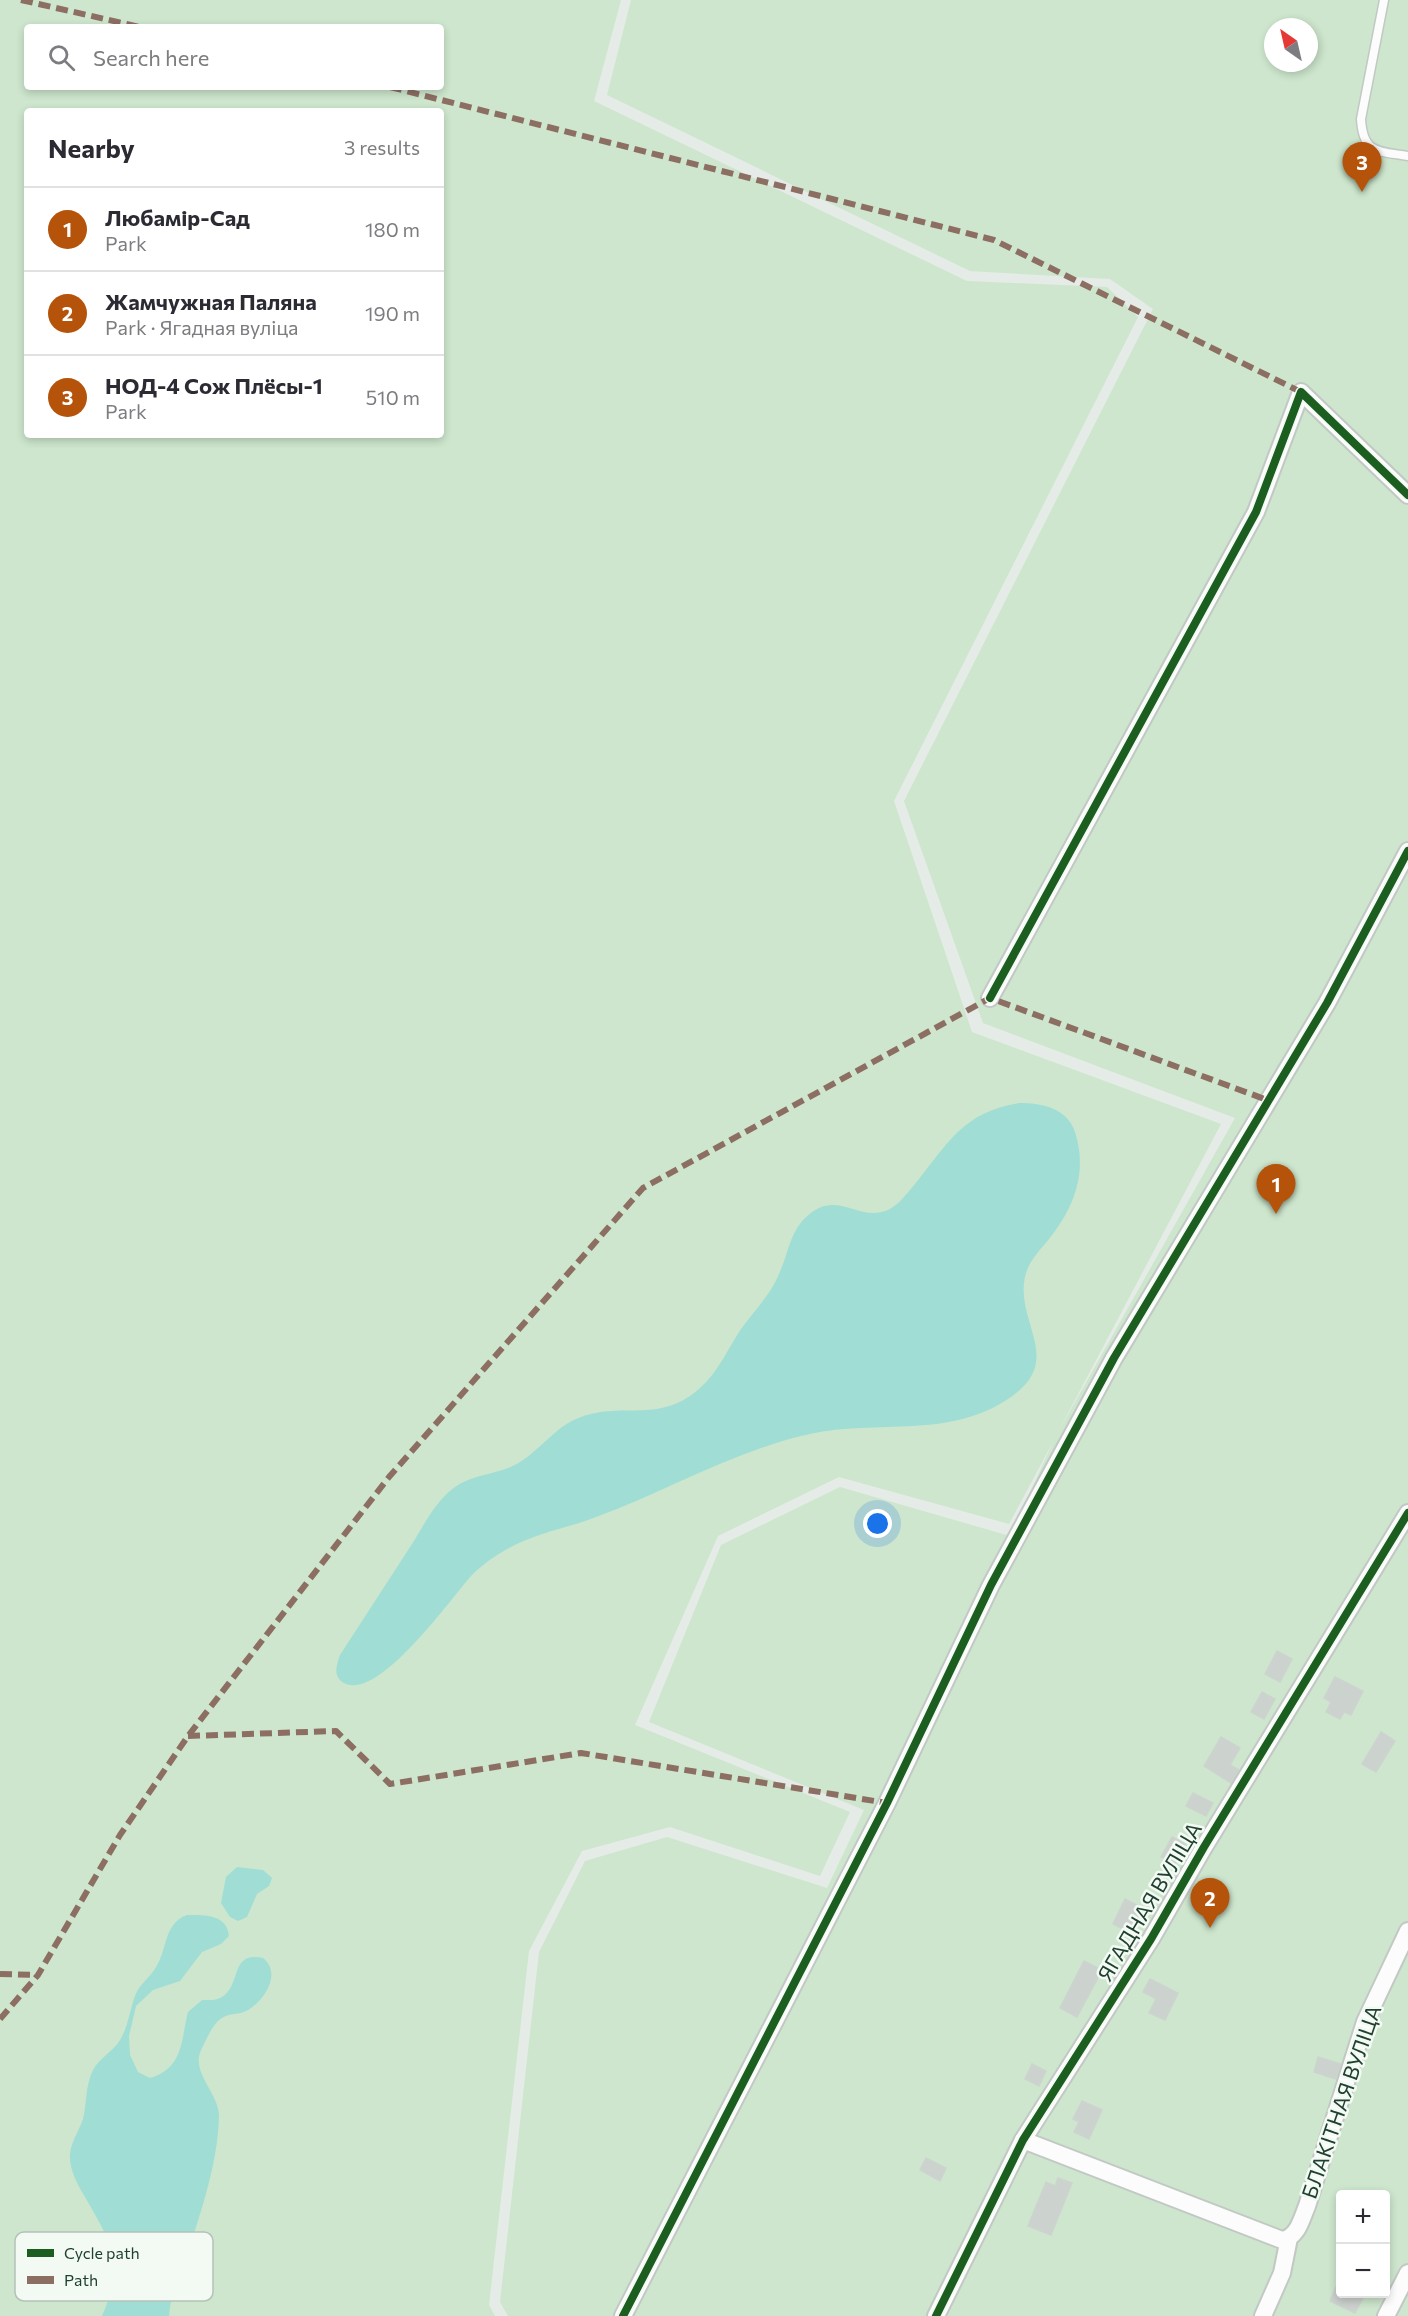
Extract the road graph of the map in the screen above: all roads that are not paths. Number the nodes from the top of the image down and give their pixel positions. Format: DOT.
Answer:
graph roads {
  1 [pos="1384,0"];
  2 [pos="1408,156"];
  3 [pos="1408,495"];
  4 [pos="1408,851"];
  5 [pos="990,998"];
  6 [pos="1408,1513"];
  7 [pos="1408,1931"];
  8 [pos="1023,2140"];
  9 [pos="1289,2238"];
  10 [pos="1408,2273"];
  11 [pos="623,2316"];
  12 [pos="936,2316"];
  13 [pos="1263,2316"];
  14 [pos="1386,2316"];
  1 -- 2 [label="lane"];
  3 -- 5 [label="street"];
  4 -- 11 [label="street"];
  6 -- 8 [label="street, ЯГАДНАЯ ВУЛІЦА"];
  7 -- 9 [label="street, БЛАКІТНАЯ ВУЛІЦА"];
  8 -- 9 [label="street"];
  8 -- 12 [label="street, ЯГАДНАЯ ВУЛІЦА"];
  9 -- 13 [label="street, БЛАКІТНАЯ ВУЛІЦА"];
  10 -- 14 [label="street"];
}
